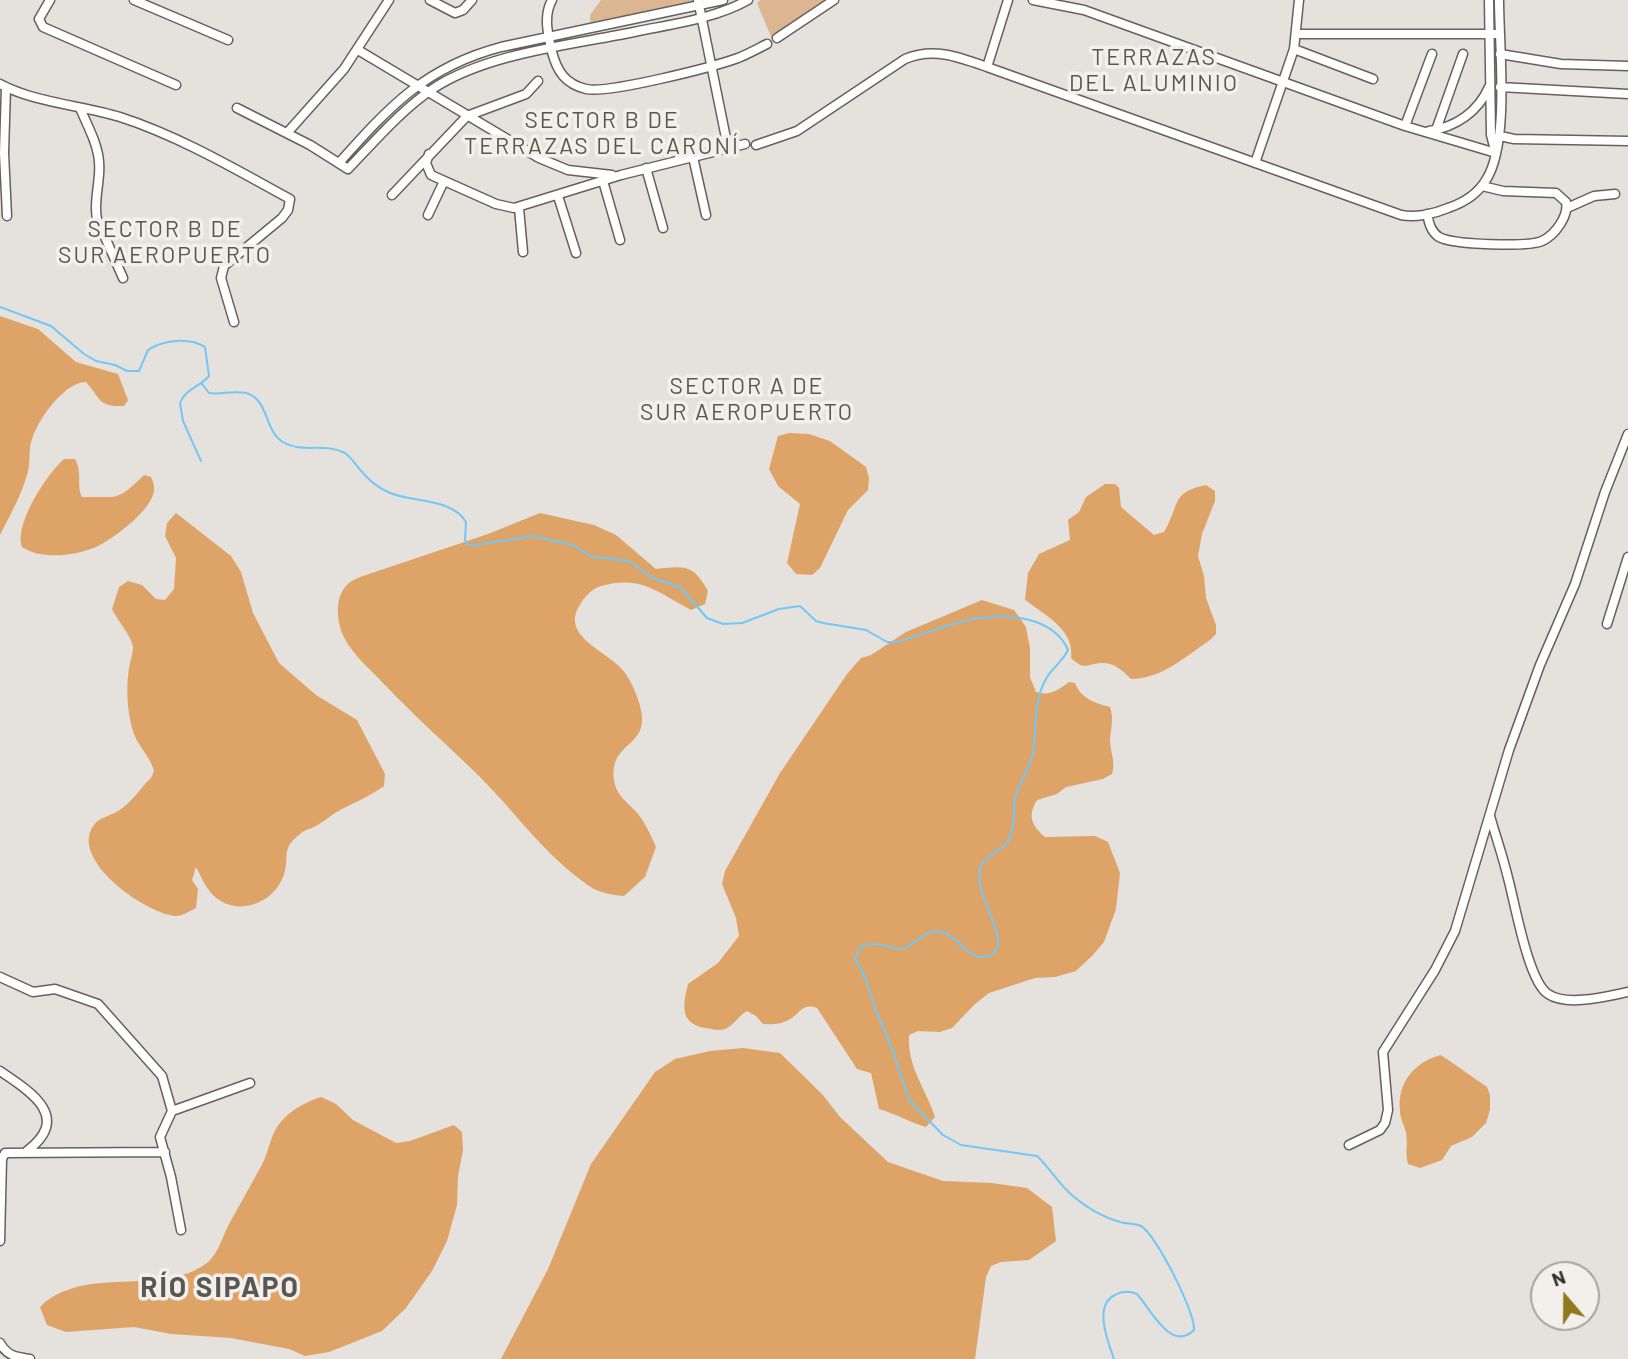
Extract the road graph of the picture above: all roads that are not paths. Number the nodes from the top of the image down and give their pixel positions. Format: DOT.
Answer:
graph roads {
  1 [pos="50,0"];
  2 [pos="134,0"];
  3 [pos="389,0"];
  4 [pos="430,0"];
  5 [pos="472,0"];
  6 [pos="552,0"];
  7 [pos="723,0"];
  8 [pos="748,0"];
  9 [pos="834,0"];
  10 [pos="1008,0"];
  11 [pos="1033,0"];
  12 [pos="1299,0"];
  13 [pos="1489,0"];
  14 [pos="1499,0"];
  15 [pos="699,3"];
  16 [pos="702,17"];
  17 [pos="1297,34"];
  18 [pos="1489,34"];
  19 [pos="1499,34"];
  20 [pos="549,37"];
  21 [pos="777,38"];
  22 [pos="228,40"];
  23 [pos="767,44"];
  24 [pos="551,49"];
  25 [pos="1294,49"];
  26 [pos="358,50"];
  27 [pos="1432,54"];
  28 [pos="1463,54"];
  29 [pos="1500,54"];
  30 [pos="712,65"];
  31 [pos="987,66"];
  32 [pos="1628,66"];
  33 [pos="1373,79"];
  34 [pos="1283,80"];
  35 [pos="538,81"];
  36 [pos="3,85"];
  37 [pos="176,85"];
  38 [pos="418,85"];
  39 [pos="1490,85"];
  40 [pos="1500,87"];
  41 [pos="429,92"];
  42 [pos="1628,94"];
  43 [pos="80,108"];
  44 [pos="237,108"];
  45 [pos="467,116"];
  46 [pos="1405,126"];
  47 [pos="1436,130"];
  48 [pos="1423,132"];
  49 [pos="287,133"];
  50 [pos="1500,136"];
  51 [pos="1628,141"];
  52 [pos="745,144"];
  53 [pos="756,145"];
  54 [pos="728,148"];
  55 [pos="1496,153"];
  56 [pos="429,154"];
  57 [pos="693,157"];
  58 [pos="339,163"];
  59 [pos="1255,163"];
  60 [pos="646,168"];
  61 [pos="621,175"];
  62 [pos="444,181"];
  63 [pos="603,181"];
  64 [pos="1482,186"];
  65 [pos="1615,194"];
  66 [pos="392,195"];
  67 [pos="558,196"];
  68 [pos="519,208"];
  69 [pos="1567,208"];
  70 [pos="1427,214"];
  71 [pos="428,215"];
  72 [pos="706,215"];
  73 [pos="7,216"];
  74 [pos="663,228"];
  75 [pos="620,240"];
  76 [pos="523,252"];
  77 [pos="576,253"];
  78 [pos="123,278"];
  79 [pos="234,322"];
  80 [pos="1628,434"];
  81 [pos="1628,557"];
  82 [pos="1607,624"];
  83 [pos="1490,814"];
  84 [pos="0,977"];
  85 [pos="1628,992"];
  86 [pos="0,1071"];
  87 [pos="250,1083"];
  88 [pos="172,1111"];
  89 [pos="1349,1145"];
  90 [pos="26,1152"];
  91 [pos="165,1152"];
  92 [pos="181,1230"];
  93 [pos="0,1241"];
  94 [pos="0,1344"];
  95 [pos="5,1359"];
  96 [pos="30,1359"];
  1 -- 37 [label="street"];
  2 -- 22 [label="street"];
  3 -- 26 [label="street"];
  4 -- 5 [label="street"];
  6 -- 20 [label="street"];
  7 -- 15 [label="street"];
  8 -- 16 [label="street"];
  9 -- 21 [label="street"];
  10 -- 31 [label="street"];
  11 -- 34 [label="street"];
  12 -- 17 [label="street"];
  13 -- 18 [label="street"];
  14 -- 19 [label="street"];
  15 -- 16 [label="street"];
  15 -- 20 [label="street"];
  16 -- 24 [label="street"];
  16 -- 30 [label="street"];
  17 -- 18 [label="street"];
  17 -- 25 [label="street"];
  18 -- 19 [label="street"];
  18 -- 39 [label="street"];
  19 -- 29 [label="street"];
  20 -- 24 [label="street"];
  20 -- 38 [label="street"];
  23 -- 30 [label="street"];
  24 -- 30 [label="street"];
  24 -- 41 [label="street"];
  25 -- 33 [label="street"];
  25 -- 34 [label="street"];
  26 -- 38 [label="street"];
  26 -- 49 [label="street"];
  27 -- 46 [label="street"];
  28 -- 47 [label="street"];
  29 -- 32 [label="street"];
  29 -- 40 [label="street"];
  30 -- 54 [label="street"];
  31 -- 53 [label="street"];
  31 -- 59 [label="street"];
  34 -- 46 [label="street"];
  34 -- 59 [label="street"];
  35 -- 45 [label="street"];
  36 -- 43 [label="street"];
  36 -- 73 [label="street"];
  38 -- 41 [label="street"];
  38 -- 58 [label="street"];
  39 -- 47 [label="street"];
  39 -- 55 [label="street"];
  40 -- 42 [label="street"];
  40 -- 50 [label="street"];
  41 -- 45 [label="street"];
  41 -- 58 [label="street"];
  43 -- 78 [label="street"];
  43 -- 79 [label="street"];
  44 -- 49 [label="street"];
  45 -- 56 [label="street"];
  45 -- 61 [label="street"];
  46 -- 48 [label="street"];
  47 -- 48 [label="street"];
  48 -- 55 [label="street"];
  49 -- 58 [label="street"];
  50 -- 51 [label="street"];
  50 -- 55 [label="street"];
  52 -- 54 [label="street"];
  54 -- 57 [label="street"];
  55 -- 64 [label="street"];
  56 -- 62 [label="street"];
  56 -- 66 [label="street"];
  57 -- 60 [label="street"];
  57 -- 72 [label="street"];
  59 -- 70 [label="street"];
  60 -- 61 [label="street"];
  60 -- 74 [label="street"];
  61 -- 63 [label="street"];
  62 -- 68 [label="street"];
  62 -- 71 [label="street"];
  63 -- 67 [label="street"];
  63 -- 75 [label="street"];
  64 -- 69 [label="street"];
  64 -- 70 [label="street"];
  65 -- 69 [label="street"];
  67 -- 68 [label="street"];
  67 -- 77 [label="street"];
  68 -- 76 [label="street"];
  69 -- 70 [label="street"];
  80 -- 83 [label="street"];
  81 -- 82 [label="street"];
  83 -- 85 [label="street"];
  83 -- 89 [label="street"];
  84 -- 88 [label="street"];
  86 -- 90 [label="street"];
  87 -- 88 [label="street"];
  88 -- 91 [label="street"];
  90 -- 91 [label="street"];
  90 -- 93 [label="street"];
  91 -- 92 [label="street"];
  94 -- 95 [label="street"];
  94 -- 96 [label="street"];
}
